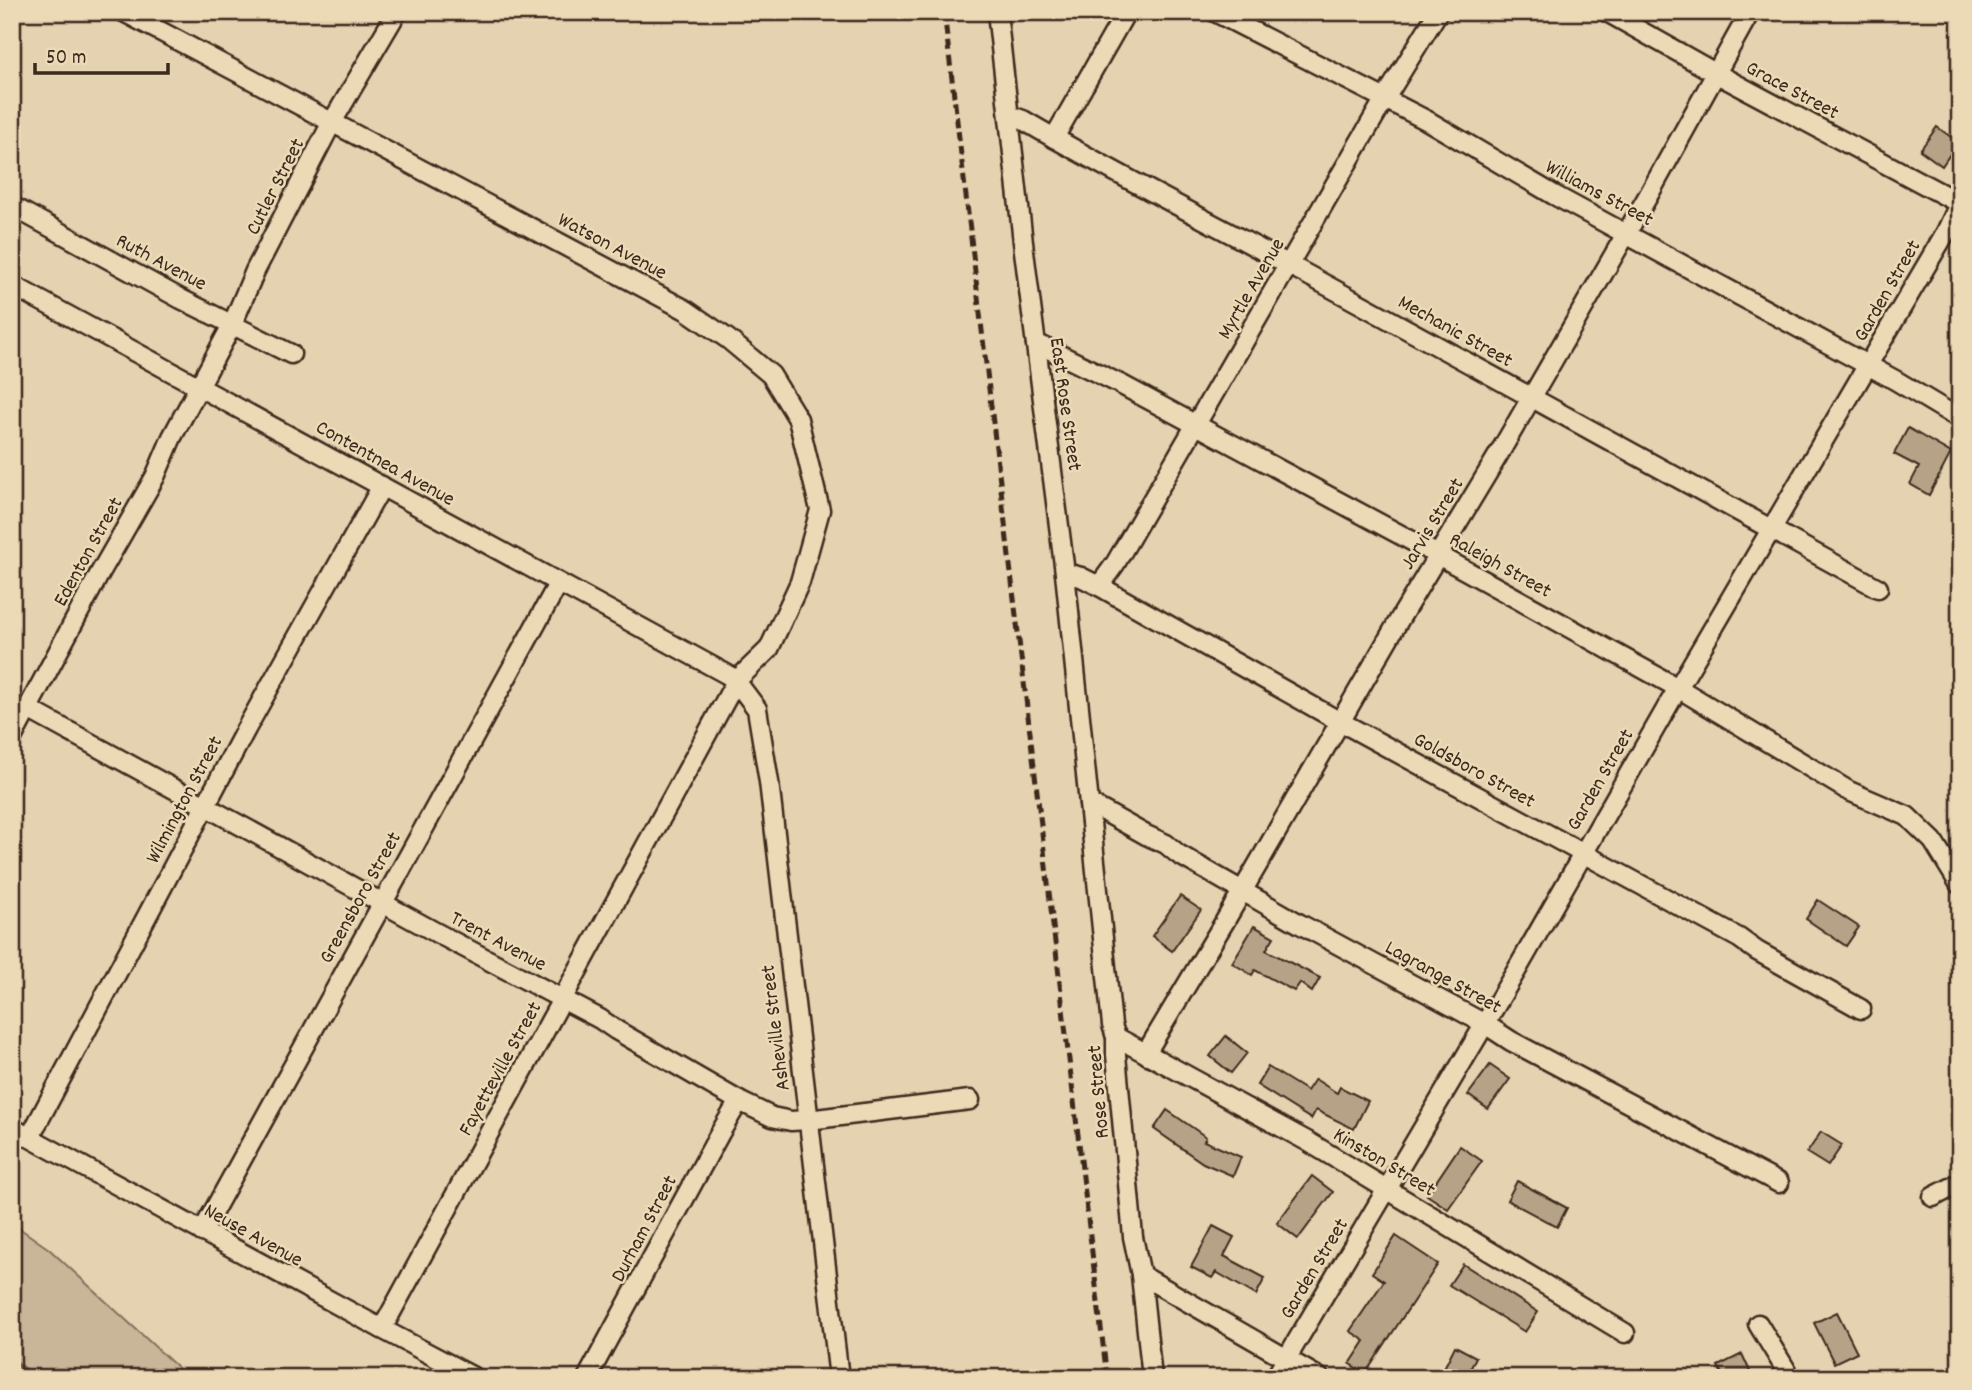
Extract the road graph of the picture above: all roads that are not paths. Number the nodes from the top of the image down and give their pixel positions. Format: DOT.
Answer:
graph roads {
  1 [pos="124,12"];
  2 [pos="397,12"];
  3 [pos="997,12"];
  4 [pos="1126,12"];
  5 [pos="1215,12"];
  6 [pos="1438,12"];
  7 [pos="1607,12"];
  8 [pos="1750,12"];
  9 [pos="1717,74"];
  10 [pos="1384,100"];
  11 [pos="1009,115"];
  12 [pos="331,124"];
  13 [pos="1054,138"];
  14 [pos="1960,203"];
  15 [pos="12,206"];
  16 [pos="1626,233"];
  17 [pos="1290,265"];
  18 [pos="12,285"];
  19 [pos="232,325"];
  20 [pos="1036,343"];
  21 [pos="291,354"];
  22 [pos="1868,366"];
  23 [pos="199,385"];
  24 [pos="1531,398"];
  25 [pos="1960,419"];
  26 [pos="1196,425"];
  27 [pos="382,486"];
  28 [pos="1773,528"];
  29 [pos="1438,555"];
  30 [pos="1065,573"];
  31 [pos="558,584"];
  32 [pos="1099,586"];
  33 [pos="1878,588"];
  34 [pos="736,681"];
  35 [pos="1678,688"];
  36 [pos="28,709"];
  37 [pos="1341,722"];
  38 [pos="12,738"];
  39 [pos="1089,803"];
  40 [pos="206,806"];
  41 [pos="1583,854"];
  42 [pos="1960,885"];
  43 [pos="1243,890"];
  44 [pos="383,902"];
  45 [pos="563,1000"];
  46 [pos="1861,1009"];
  47 [pos="1485,1024"];
  48 [pos="1116,1037"];
  49 [pos="1148,1055"];
  50 [pos="970,1100"];
  51 [pos="739,1101"];
  52 [pos="808,1119"];
  53 [pos="12,1128"];
  54 [pos="30,1137"];
  55 [pos="1779,1183"];
  56 [pos="1960,1184"];
  57 [pos="1386,1188"];
  58 [pos="1933,1196"];
  59 [pos="202,1232"];
  60 [pos="1141,1275"];
  61 [pos="1758,1324"];
  62 [pos="382,1329"];
  63 [pos="1625,1333"];
  64 [pos="1287,1359"];
  65 [pos="475,1378"];
  66 [pos="587,1378"];
  67 [pos="839,1378"];
  68 [pos="1152,1378"];
  69 [pos="1275,1378"];
  70 [pos="1320,1378"];
  71 [pos="1791,1378"];
  1 -- 12 [label="street, Watson Avenue"];
  2 -- 12 [label="street, Cutler Street"];
  3 -- 11 [label="street, East Rose Street"];
  4 -- 13 [label="street"];
  5 -- 10 [label="street, Williams Street"];
  6 -- 10 [label="street, Myrtle Avenue"];
  7 -- 9 [label="street, Grace Street"];
  8 -- 9 [label="street, Jarvis Street"];
  9 -- 14 [label="street, Grace Street"];
  9 -- 16 [label="street, Jarvis Street"];
  10 -- 16 [label="street, Williams Street"];
  10 -- 17 [label="street, Myrtle Avenue"];
  11 -- 13 [label="street, Mechanic Street"];
  11 -- 20 [label="street, East Rose Street"];
  12 -- 19 [label="street, Cutler Street"];
  12 -- 34 [label="street, Watson Avenue"];
  13 -- 17 [label="street, Mechanic Street"];
  14 -- 22 [label="street, Garden Street"];
  15 -- 19 [label="street, Ruth Avenue"];
  16 -- 22 [label="street, Williams Street"];
  16 -- 24 [label="street, Jarvis Street"];
  17 -- 24 [label="street, Mechanic Street"];
  17 -- 26 [label="street, Myrtle Avenue"];
  18 -- 23 [label="street, Contentnea Avenue"];
  19 -- 21 [label="street, Ruth Avenue"];
  19 -- 23 [label="street, Cutler Street"];
  20 -- 26 [label="street, Raleigh Street"];
  20 -- 30 [label="street, East Rose Street"];
  22 -- 25 [label="street, Williams Street"];
  22 -- 28 [label="street, Garden Street"];
  23 -- 27 [label="street, Contentnea Avenue"];
  23 -- 36 [label="street, Edenton Street"];
  24 -- 28 [label="street, Mechanic Street"];
  24 -- 29 [label="street, Jarvis Street"];
  26 -- 29 [label="street, Raleigh Street"];
  26 -- 32 [label="street, Myrtle Avenue"];
  27 -- 31 [label="street, Contentnea Avenue"];
  27 -- 40 [label="street, Wilmington Street"];
  28 -- 33 [label="street, Mechanic Street"];
  28 -- 35 [label="street, Garden Street"];
  29 -- 35 [label="street, Raleigh Street"];
  29 -- 37 [label="street, Jarvis Street"];
  30 -- 32 [label="street, Goldsboro Street"];
  30 -- 39 [label="street, East Rose Street"];
  31 -- 34 [label="street, Contentnea Avenue"];
  31 -- 44 [label="street, Greensboro Street"];
  32 -- 37 [label="street, Goldsboro Street"];
  34 -- 45 [label="street, Fayetteville Street"];
  34 -- 52 [label="street, Asheville Street"];
  35 -- 41 [label="street, Garden Street"];
  35 -- 42 [label="street, Raleigh Street"];
  36 -- 38 [label="street, Edenton Street"];
  36 -- 40 [label="street, Trent Avenue"];
  37 -- 41 [label="street, Goldsboro Street"];
  37 -- 43 [label="street, Jarvis Street"];
  39 -- 43 [label="street, Lagrange Street"];
  39 -- 48 [label="street, Rose Street"];
  40 -- 44 [label="street, Trent Avenue"];
  40 -- 54 [label="street, Wilmington Street"];
  41 -- 46 [label="street, Goldsboro Street"];
  41 -- 47 [label="street, Garden Street"];
  43 -- 47 [label="street, Lagrange Street"];
  43 -- 49 [label="street, Jarvis Street"];
  44 -- 45 [label="street, Trent Avenue"];
  44 -- 59 [label="street, Greensboro Street"];
  45 -- 51 [label="street, Trent Avenue"];
  45 -- 62 [label="street, Fayetteville Street"];
  47 -- 55 [label="street, Lagrange Street"];
  47 -- 57 [label="street, Garden Street"];
  48 -- 49 [label="street, Kinston Street"];
  48 -- 60 [label="street, Rose Street"];
  49 -- 57 [label="street, Kinston Street"];
  50 -- 52 [label="street, Trent Avenue"];
  51 -- 52 [label="street, Trent Avenue"];
  51 -- 66 [label="street, Durham Street"];
  52 -- 67 [label="street, Asheville Street"];
  53 -- 54 [label="street, Neuse Avenue"];
  54 -- 59 [label="street, Neuse Avenue"];
  56 -- 58 [label="street"];
  57 -- 63 [label="street, Kinston Street"];
  57 -- 64 [label="street, Garden Street"];
  59 -- 62 [label="street, Neuse Avenue"];
  60 -- 64 [label="street"];
  60 -- 68 [label="street, Rose Street"];
  61 -- 71 [label="street"];
  62 -- 65 [label="street, Neuse Avenue"];
  64 -- 69 [label="street, Garden Street"];
  64 -- 70 [label="street"];
}
